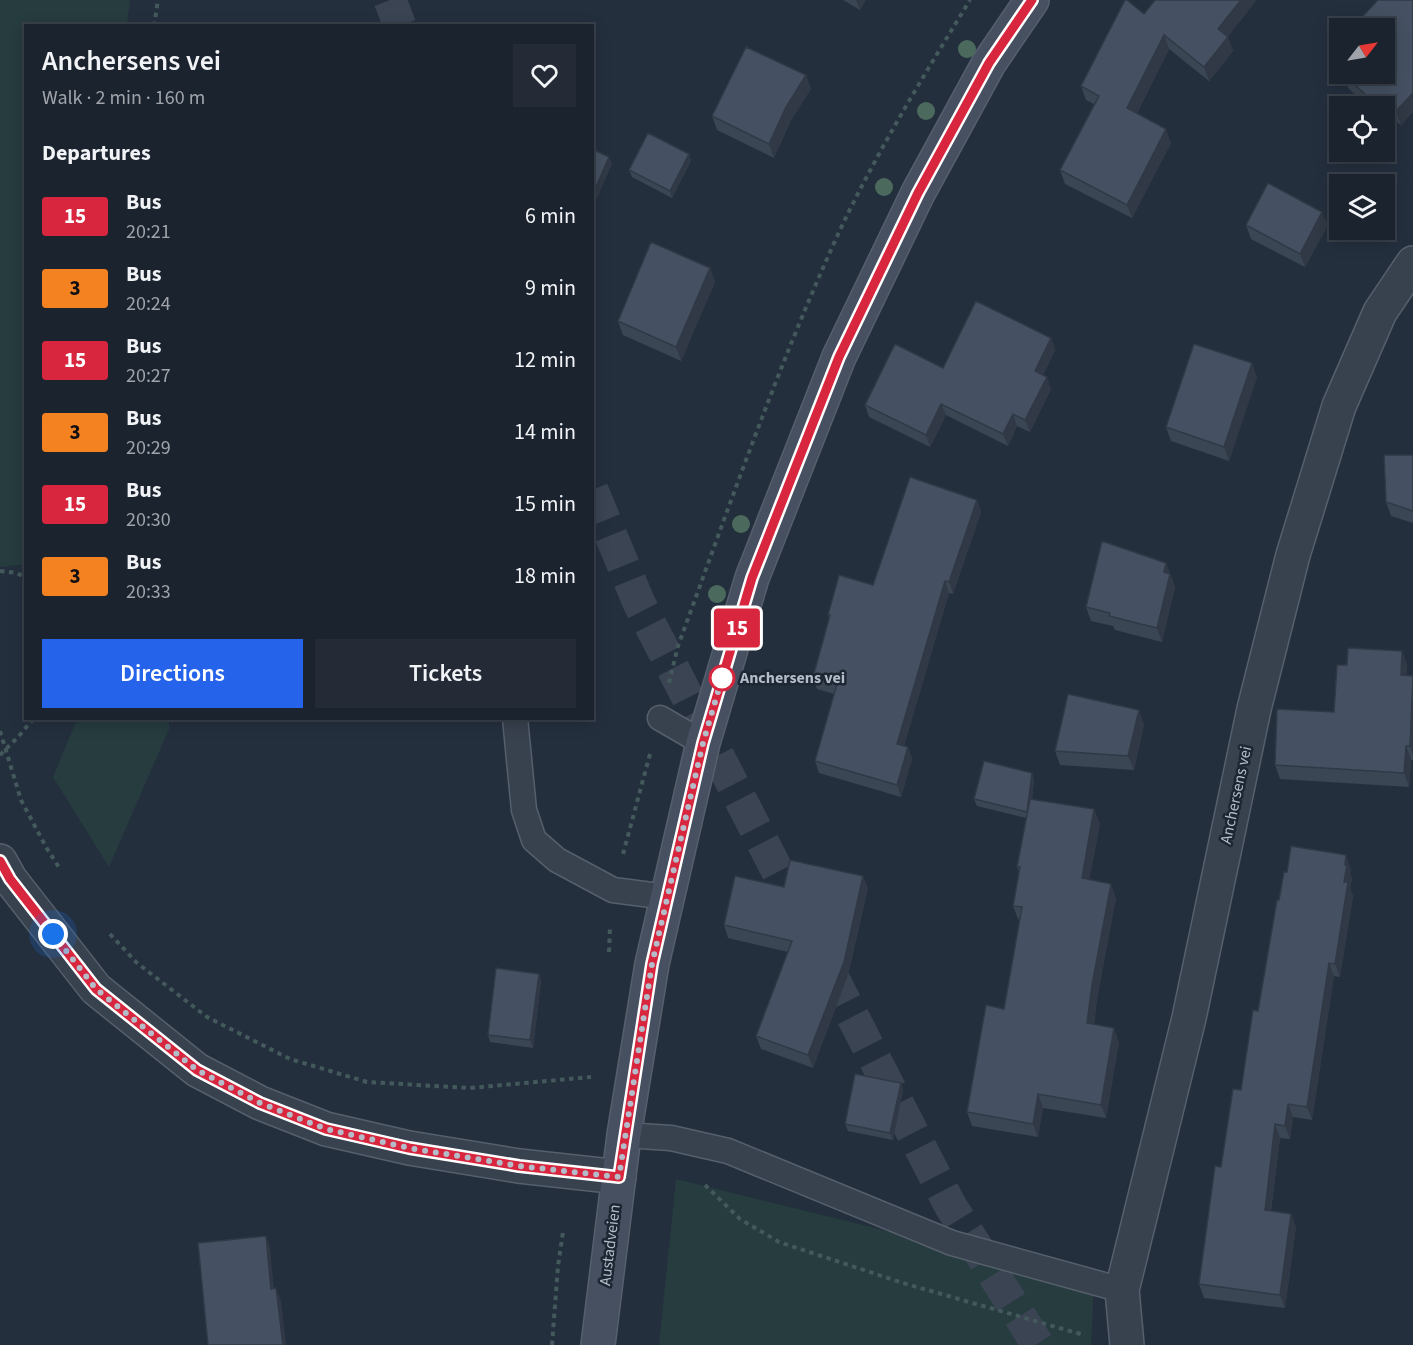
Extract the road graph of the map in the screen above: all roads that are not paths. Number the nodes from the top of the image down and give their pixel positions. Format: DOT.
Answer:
graph roads {
  1 [pos="1032,0"];
  2 [pos="1413,263"];
  3 [pos="660,718"];
  4 [pos="515,720"];
  5 [pos="703,743"];
  6 [pos="0,861"];
  7 [pos="667,897"];
  8 [pos="624,1135"];
  9 [pos="619,1177"];
  10 [pos="1122,1290"];
  11 [pos="598,1345"];
  12 [pos="1127,1345"];
  1 -- 5 [label="main road, Austadveien"];
  2 -- 10 [label="street, Anchersens vei"];
  3 -- 5 [label="lane"];
  4 -- 7 [label="lane"];
  5 -- 7 [label="main road, Austadveien"];
  6 -- 9 [label="street"];
  7 -- 8 [label="main road, Austadveien"];
  8 -- 9 [label="main road, Austadveien"];
  8 -- 10 [label="lane"];
  9 -- 11 [label="main road, Austadveien"];
  10 -- 12 [label="street, Anchersens vei"];
}
